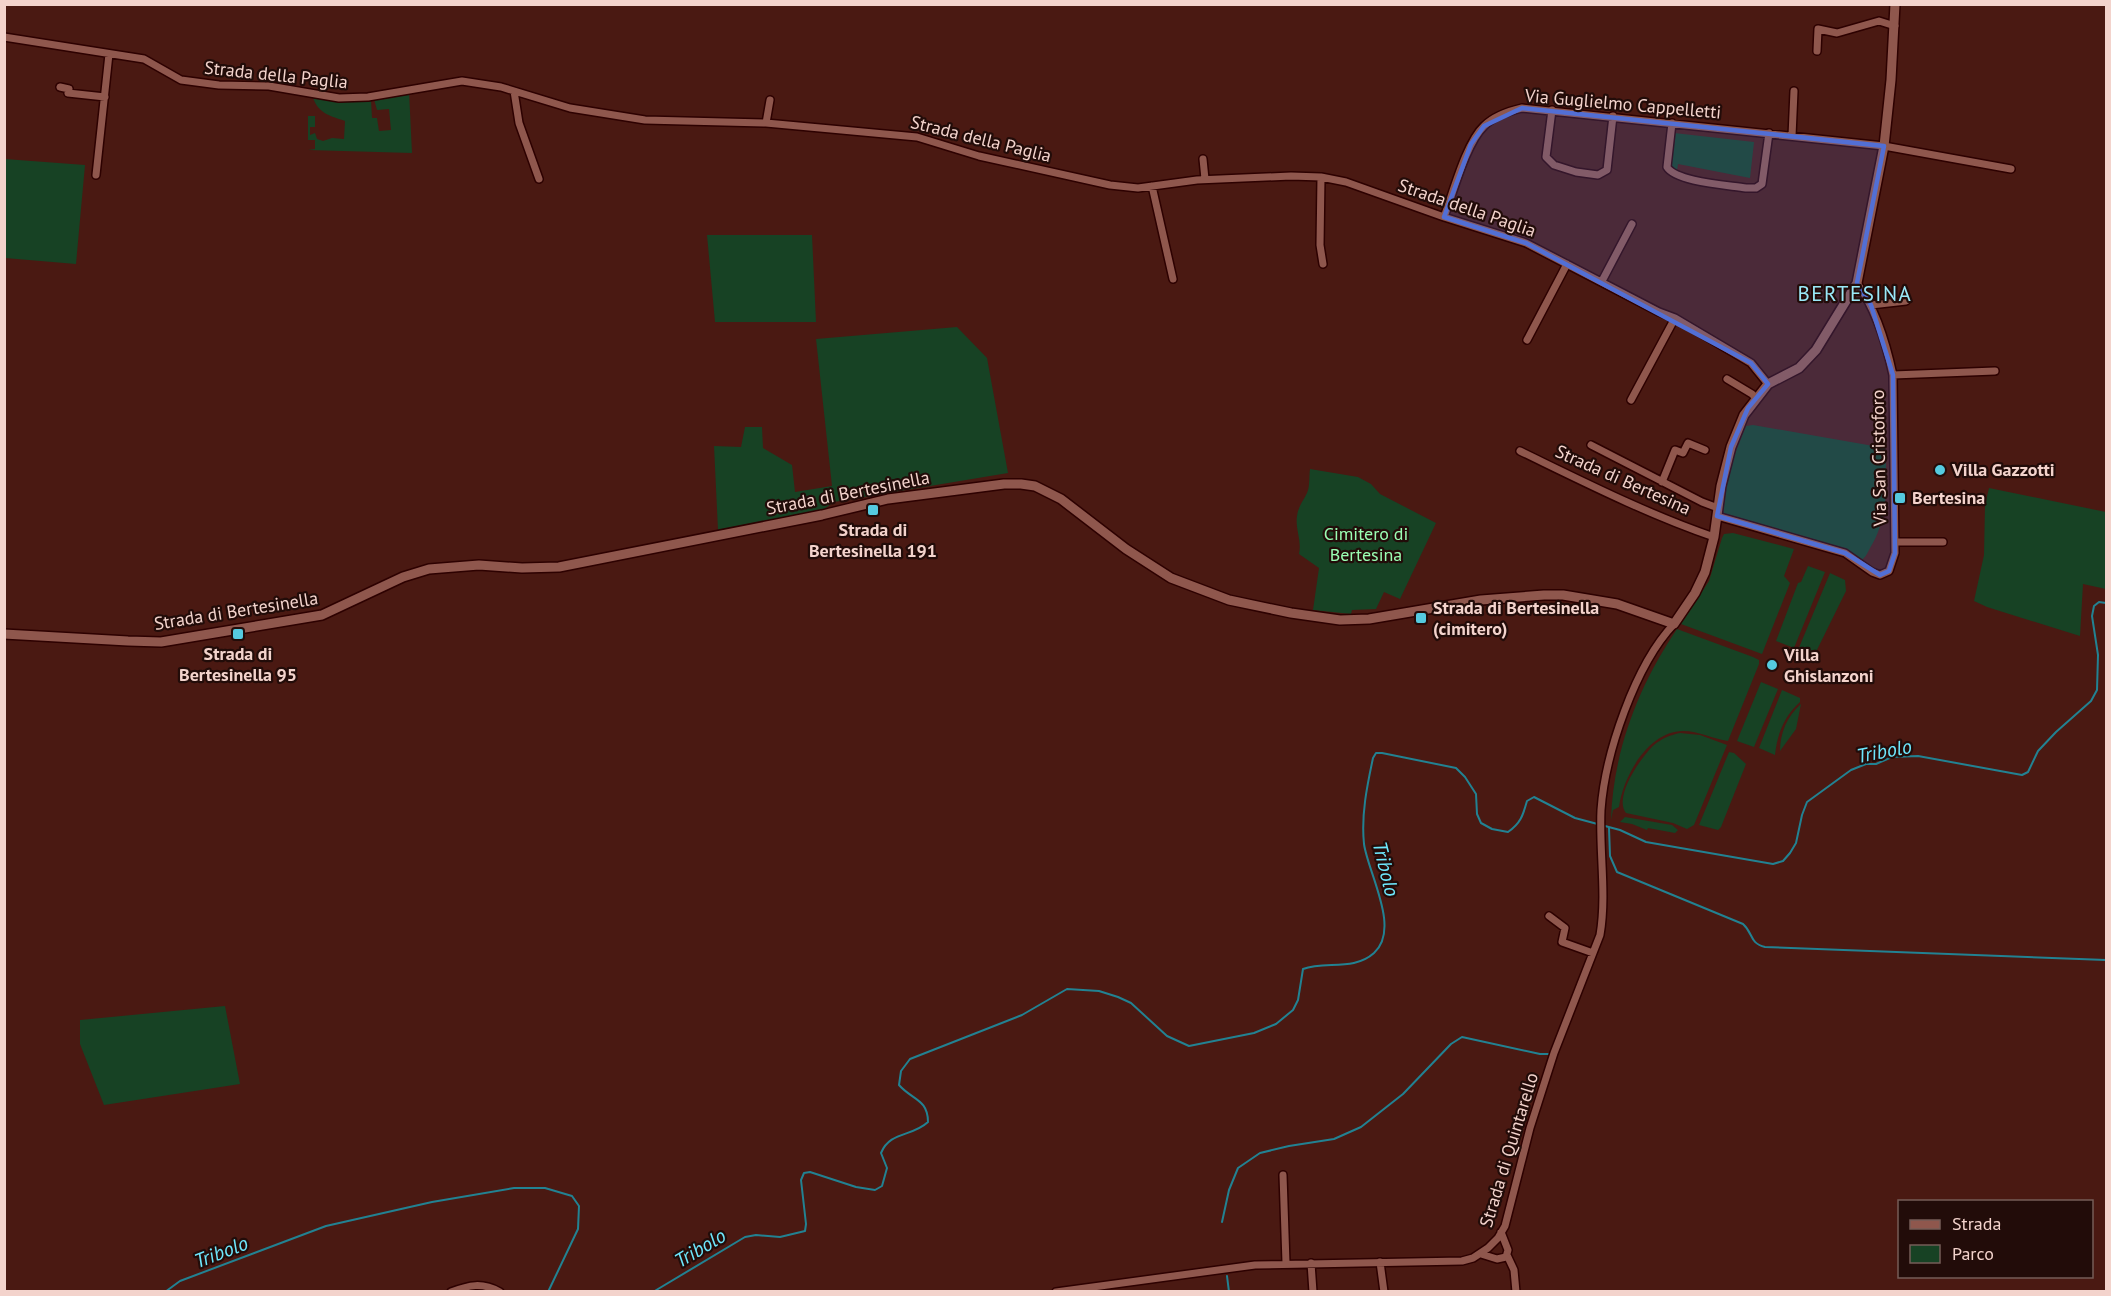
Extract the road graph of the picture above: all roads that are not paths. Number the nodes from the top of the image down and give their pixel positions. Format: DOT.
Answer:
graph roads {
  1 [pos="1895,4"];
  2 [pos="1895,27"];
  3 [pos="4,37"];
  4 [pos="1817,51"];
  5 [pos="109,54"];
  6 [pos="60,87"];
  7 [pos="514,91"];
  8 [pos="1794,91"];
  9 [pos="105,97"];
  10 [pos="770,100"];
  11 [pos="1552,110"];
  12 [pos="1612,117"];
  13 [pos="766,123"];
  14 [pos="1672,123"];
  15 [pos="1769,133"];
  16 [pos="1792,136"];
  17 [pos="1884,146"];
  18 [pos="1203,159"];
  19 [pos="2011,169"];
  20 [pos="96,175"];
  21 [pos="1321,177"];
  22 [pos="539,179"];
  23 [pos="1205,179"];
  24 [pos="1152,186"];
  25 [pos="1444,217"];
  26 [pos="1632,224"];
  27 [pos="1323,264"];
  28 [pos="1567,264"];
  29 [pos="1173,279"];
  30 [pos="1602,281"];
  31 [pos="1857,283"];
  32 [pos="1906,301"];
  33 [pos="1871,305"];
  34 [pos="1675,318"];
  35 [pos="1527,340"];
  36 [pos="1995,371"];
  37 [pos="1893,375"];
  38 [pos="1727,379"];
  39 [pos="1768,384"];
  40 [pos="1756,398"];
  41 [pos="1631,400"];
  42 [pos="1591,445"];
  43 [pos="1705,450"];
  44 [pos="1520,451"];
  45 [pos="1662,482"];
  46 [pos="1718,512"];
  47 [pos="1714,537"];
  48 [pos="1895,542"];
  49 [pos="1943,542"];
  50 [pos="1674,624"];
  51 [pos="4,634"];
  52 [pos="1549,916"];
  53 [pos="1593,953"];
  54 [pos="1283,1175"];
  55 [pos="1501,1232"];
  56 [pos="1480,1254"];
  57 [pos="1507,1255"];
  58 [pos="1380,1262"];
  59 [pos="1287,1263"];
  60 [pos="1311,1263"];
  61 [pos="451,1292"];
  62 [pos="500,1292"];
  63 [pos="1056,1292"];
  64 [pos="1313,1292"];
  65 [pos="1384,1292"];
  66 [pos="1516,1292"];
  1 -- 2 [label="street, Strada di Bertesina"];
  2 -- 4 [label="street"];
  2 -- 17 [label="street, Strada di Bertesina"];
  3 -- 5 [label="street, Strada della Paglia"];
  5 -- 7 [label="street, Strada della Paglia"];
  5 -- 9 [label="street"];
  6 -- 9 [label="street"];
  7 -- 13 [label="street, Strada della Paglia"];
  7 -- 22 [label="street"];
  8 -- 16 [label="street"];
  9 -- 20 [label="street"];
  10 -- 13 [label="street"];
  11 -- 12 [label="street, Via Guglielmo Cappelletti"];
  11 -- 12 [label="street"];
  11 -- 25 [label="street, Via Guglielmo Cappelletti"];
  12 -- 14 [label="street, Via Guglielmo Cappelletti"];
  13 -- 24 [label="street, Strada della Paglia"];
  14 -- 15 [label="street, Via Guglielmo Cappelletti"];
  14 -- 15 [label="street"];
  15 -- 16 [label="street, Via Guglielmo Cappelletti"];
  16 -- 17 [label="street, Via Guglielmo Cappelletti"];
  17 -- 19 [label="street"];
  17 -- 31 [label="street, Strada di Bertesina"];
  18 -- 23 [label="street"];
  21 -- 23 [label="street, Strada della Paglia"];
  21 -- 25 [label="street, Strada della Paglia"];
  21 -- 27 [label="street"];
  23 -- 24 [label="street, Strada della Paglia"];
  24 -- 29 [label="street"];
  25 -- 28 [label="street, Strada della Paglia"];
  26 -- 30 [label="street"];
  28 -- 30 [label="street, Strada della Paglia"];
  28 -- 35 [label="street"];
  30 -- 34 [label="street, Strada della Paglia"];
  31 -- 33 [label="street, Via San Cristoforo"];
  31 -- 39 [label="street, Strada di Bertesina"];
  32 -- 33 [label="street"];
  33 -- 37 [label="street, Via San Cristoforo"];
  34 -- 39 [label="street, Strada della Paglia"];
  34 -- 41 [label="street"];
  36 -- 37 [label="street, Via San Cristoforo"];
  37 -- 48 [label="street, Via San Cristoforo"];
  38 -- 40 [label="street"];
  39 -- 40 [label="street, Strada di Bertesina"];
  40 -- 46 [label="street, Strada di Bertesina"];
  42 -- 45 [label="street, Strada di Bertesina"];
  43 -- 45 [label="street, Strada di Bertesina"];
  44 -- 47 [label="street, Strada di Bertesina"];
  45 -- 46 [label="street, Strada di Bertesina"];
  46 -- 47 [label="street, Strada di Bertesina"];
  46 -- 48 [label="street, Via San Cristoforo"];
  47 -- 50 [label="street, Strada di Bertesina"];
  48 -- 49 [label="street, Via San Cristoforo"];
  50 -- 51 [label="street, Strada di Bertesinella"];
  50 -- 53 [label="street, Strada di Quintarello"];
  52 -- 53 [label="street"];
  53 -- 55 [label="street, Strada di Quintarello"];
  54 -- 59 [label="street"];
  55 -- 56 [label="street, Strada di Quintarello"];
  55 -- 57 [label="street"];
  56 -- 57 [label="street"];
  56 -- 58 [label="street"];
  57 -- 66 [label="street"];
  58 -- 60 [label="street"];
  58 -- 65 [label="street"];
  59 -- 60 [label="street"];
  59 -- 63 [label="street"];
  60 -- 64 [label="street"];
  61 -- 62 [label="street"];
}
